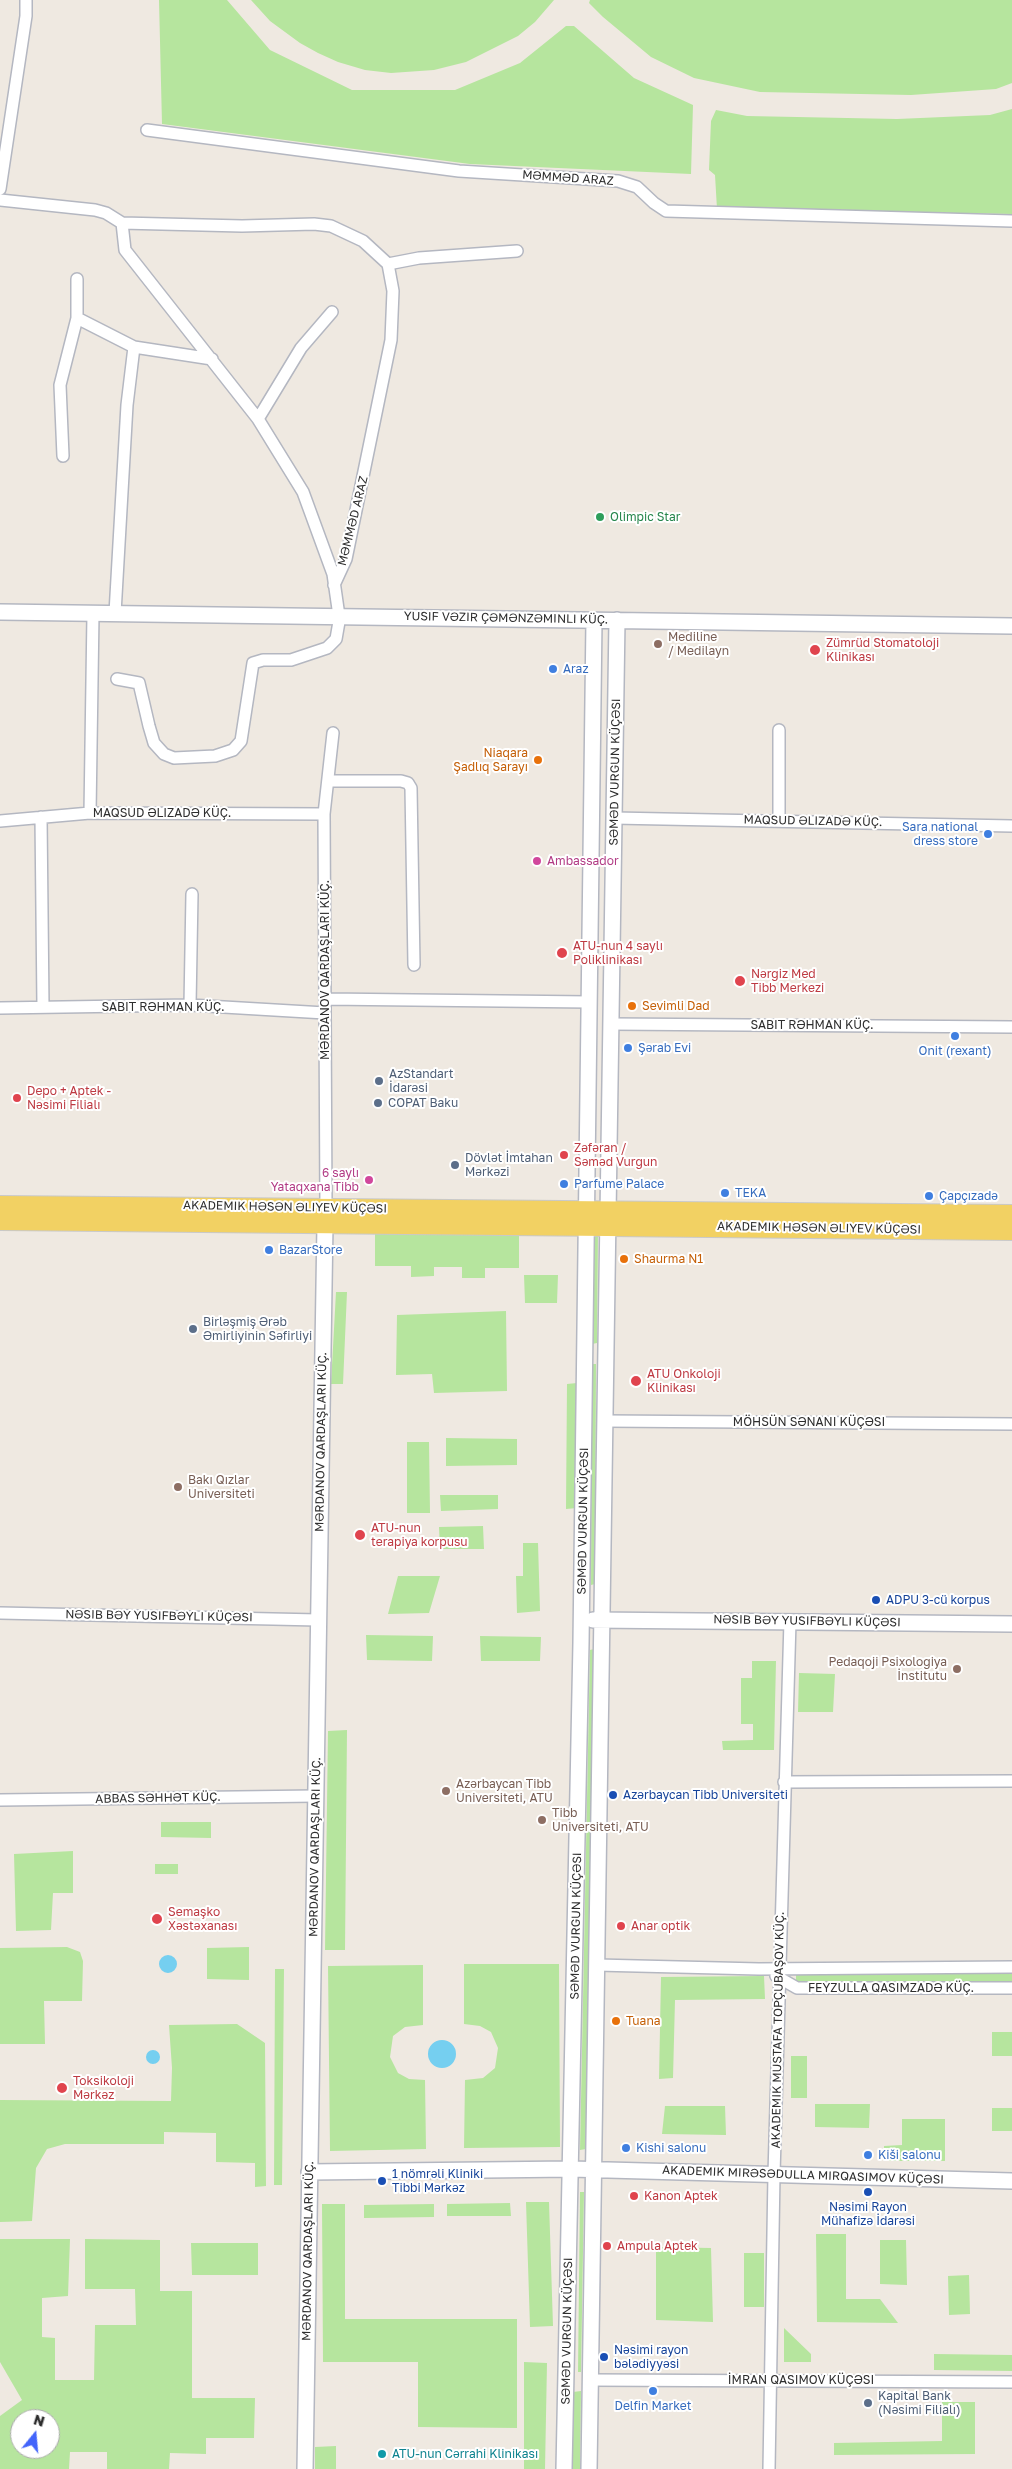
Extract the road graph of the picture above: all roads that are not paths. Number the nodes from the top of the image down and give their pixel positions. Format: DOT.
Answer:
graph roads {
  1 [pos="26,0"];
  2 [pos="147,130"];
  3 [pos="0,189"];
  4 [pos="0,200"];
  5 [pos="1012,221"];
  6 [pos="122,223"];
  7 [pos="517,251"];
  8 [pos="388,264"];
  9 [pos="77,279"];
  10 [pos="332,312"];
  11 [pos="78,318"];
  12 [pos="134,347"];
  13 [pos="212,359"];
  14 [pos="258,419"];
  15 [pos="63,456"];
  16 [pos="334,585"];
  17 [pos="0,612"];
  18 [pos="115,613"];
  19 [pos="93,614"];
  20 [pos="340,616"];
  21 [pos="594,620"];
  22 [pos="617,620"];
  23 [pos="1012,626"];
  24 [pos="117,679"];
  25 [pos="779,730"];
  26 [pos="333,732"];
  27 [pos="328,781"];
  28 [pos="90,812"];
  29 [pos="324,814"];
  30 [pos="41,817"];
  31 [pos="614,818"];
  32 [pos="0,821"];
  33 [pos="779,821"];
  34 [pos="1012,826"];
  35 [pos="192,894"];
  36 [pos="414,965"];
  37 [pos="326,999"];
  38 [pos="589,1002"];
  39 [pos="190,1005"];
  40 [pos="43,1007"];
  41 [pos="0,1008"];
  42 [pos="325,1013"];
  43 [pos="611,1024"];
  44 [pos="1012,1027"];
  45 [pos="0,1205"];
  46 [pos="1012,1214"];
  47 [pos="325,1216"];
  48 [pos="580,1216"];
  49 [pos="608,1216"];
  50 [pos="626,1218"];
  51 [pos="0,1220"];
  52 [pos="1012,1231"];
  53 [pos="584,1356"];
  54 [pos="606,1356"];
  55 [pos="605,1421"];
  56 [pos="1012,1424"];
  57 [pos="0,1613"];
  58 [pos="602,1619"];
  59 [pos="318,1620"];
  60 [pos="790,1621"];
  61 [pos="1012,1624"];
  62 [pos="581,1635"];
  63 [pos="1012,1781"];
  64 [pos="784,1782"];
  65 [pos="316,1796"];
  66 [pos="0,1800"];
  67 [pos="597,1965"];
  68 [pos="1012,1967"];
  69 [pos="779,1974"];
  70 [pos="1012,1988"];
  71 [pos="571,2169"];
  72 [pos="594,2170"];
  73 [pos="309,2172"];
  74 [pos="774,2174"];
  75 [pos="1012,2181"];
  76 [pos="771,2379"];
  77 [pos="566,2380"];
  78 [pos="591,2380"];
  79 [pos="1012,2382"];
  80 [pos="305,2469"];
  81 [pos="564,2469"];
  82 [pos="589,2469"];
  83 [pos="769,2469"];
  1 -- 3 [label="street"];
  2 -- 5 [label="street, MƏMMƏD ARAZ"];
  4 -- 6 [label="street"];
  6 -- 8 [label="street"];
  6 -- 13 [label="street"];
  7 -- 8 [label="street"];
  8 -- 16 [label="street, MƏMMƏD ARAZ"];
  9 -- 11 [label="street"];
  10 -- 14 [label="street"];
  11 -- 12 [label="street"];
  11 -- 15 [label="street"];
  12 -- 13 [label="street"];
  12 -- 18 [label="street"];
  13 -- 14 [label="street"];
  14 -- 16 [label="street"];
  16 -- 20 [label="street"];
  17 -- 19 [label="main road, YUSIF VƏZIR ÇƏMƏNZƏMINLI KÜÇ."];
  18 -- 19 [label="main road, YUSIF VƏZIR ÇƏMƏNZƏMINLI KÜÇ."];
  18 -- 20 [label="main road, YUSIF VƏZIR ÇƏMƏNZƏMINLI KÜÇ."];
  19 -- 28 [label="street"];
  20 -- 21 [label="main road, YUSIF VƏZIR ÇƏMƏNZƏMINLI KÜÇ."];
  20 -- 24 [label="street"];
  21 -- 22 [label="main road, YUSIF VƏZIR ÇƏMƏNZƏMINLI KÜÇ."];
  21 -- 38 [label="main road, SƏMƏD VURĞUN KÜÇƏSI"];
  22 -- 23 [label="main road, YUSIF VƏZIR ÇƏMƏNZƏMINLI KÜÇ."];
  22 -- 31 [label="main road, SƏMƏD VURĞUN KÜÇƏSI"];
  25 -- 33 [label="street"];
  26 -- 27 [label="street"];
  27 -- 29 [label="street"];
  27 -- 36 [label="street"];
  28 -- 29 [label="street, MAQSUD ƏLIZADƏ KÜÇ."];
  28 -- 30 [label="street, MAQSUD ƏLIZADƏ KÜÇ."];
  29 -- 37 [label="street"];
  30 -- 32 [label="street, MAQSUD ƏLIZADƏ KÜÇ."];
  30 -- 40 [label="street"];
  31 -- 33 [label="street, MAQSUD ƏLIZADƏ KÜÇ."];
  31 -- 43 [label="main road, SƏMƏD VURĞUN KÜÇƏSI"];
  33 -- 34 [label="street, MAQSUD ƏLIZADƏ KÜÇ."];
  35 -- 39 [label="street"];
  37 -- 38 [label="street"];
  37 -- 42 [label="street"];
  38 -- 48 [label="main road, SƏMƏD VURĞUN KÜÇƏSI"];
  39 -- 40 [label="street, SABIT RƏHMAN KÜÇ."];
  39 -- 42 [label="street, SABIT RƏHMAN KÜÇ."];
  40 -- 41 [label="street, SABIT RƏHMAN KÜÇ."];
  42 -- 47 [label="street"];
  43 -- 44 [label="street, SABIT RƏHMAN KÜÇ."];
  43 -- 49 [label="main road, SƏMƏD VURĞUN KÜÇƏSI"];
  45 -- 47 [label="main road, AKADEMIK HƏSƏN ƏLIYEV KÜÇƏSI"];
  46 -- 50 [label="main road, AKADEMIK HƏSƏN ƏLIYEV KÜÇƏSI"];
  47 -- 48 [label="main road, AKADEMIK HƏSƏN ƏLIYEV KÜÇƏSI"];
  47 -- 51 [label="main road, AKADEMIK HƏSƏN ƏLIYEV KÜÇƏSI"];
  47 -- 59 [label="main road"];
  48 -- 49 [label="main road, AKADEMIK HƏSƏN ƏLIYEV KÜÇƏSI"];
  48 -- 53 [label="main road, SƏMƏD VURĞUN KÜÇƏSI"];
  49 -- 50 [label="main road, AKADEMIK HƏSƏN ƏLIYEV KÜÇƏSI"];
  49 -- 54 [label="main road, SƏMƏD VURĞUN KÜÇƏSI"];
  50 -- 52 [label="main road, AKADEMIK HƏSƏN ƏLIYEV KÜÇƏSI"];
  53 -- 54 [label="main road"];
  53 -- 62 [label="main road, SƏMƏD VURĞUN KÜÇƏSI"];
  54 -- 55 [label="main road, SƏMƏD VURĞUN KÜÇƏSI"];
  55 -- 56 [label="street, MÖHSÜN SƏNANI KÜÇƏSI"];
  55 -- 58 [label="main road, SƏMƏD VURĞUN KÜÇƏSI"];
  57 -- 59 [label="street, NƏSIB BƏY YUSIFBƏYLI KÜÇƏSI"];
  58 -- 60 [label="main road, NƏSIB BƏY YUSIFBƏYLI KÜÇƏSI"];
  58 -- 62 [label="main road"];
  58 -- 67 [label="main road, SƏMƏD VURĞUN KÜÇƏSI"];
  59 -- 65 [label="main road"];
  60 -- 61 [label="main road, NƏSIB BƏY YUSIFBƏYLI KÜÇƏSI"];
  60 -- 64 [label="street, AKADEMIK MUSTAFA TOPÇUBAŞOV KÜÇ."];
  62 -- 71 [label="main road, SƏMƏD VURĞUN KÜÇƏSI"];
  63 -- 64 [label="street"];
  64 -- 69 [label="street, AKADEMIK MUSTAFA TOPÇUBAŞOV KÜÇ."];
  65 -- 66 [label="street, ABBAS SƏHHƏT KÜÇ."];
  65 -- 73 [label="main road"];
  67 -- 69 [label="street"];
  67 -- 72 [label="main road, SƏMƏD VURĞUN KÜÇƏSI"];
  68 -- 69 [label="street"];
  69 -- 70 [label="street"];
  69 -- 74 [label="street, AKADEMIK MUSTAFA TOPÇUBAŞOV KÜÇ."];
  71 -- 72 [label="main road"];
  71 -- 73 [label="main road"];
  71 -- 77 [label="main road, SƏMƏD VURĞUN KÜÇƏSI"];
  72 -- 74 [label="main road"];
  72 -- 78 [label="main road, SƏMƏD VURĞUN KÜÇƏSI"];
  73 -- 80 [label="main road"];
  74 -- 75 [label="main road"];
  74 -- 76 [label="street, AKADEMIK MUSTAFA TOPÇUBAŞOV KÜÇ."];
  76 -- 78 [label="street"];
  76 -- 79 [label="street"];
  76 -- 83 [label="street, AKADEMIK MUSTAFA TOPÇUBAŞOV KÜÇ."];
  77 -- 78 [label="main road"];
  77 -- 81 [label="main road, SƏMƏD VURĞUN KÜÇƏSI"];
  78 -- 82 [label="main road, SƏMƏD VURĞUN KÜÇƏSI"];
}
